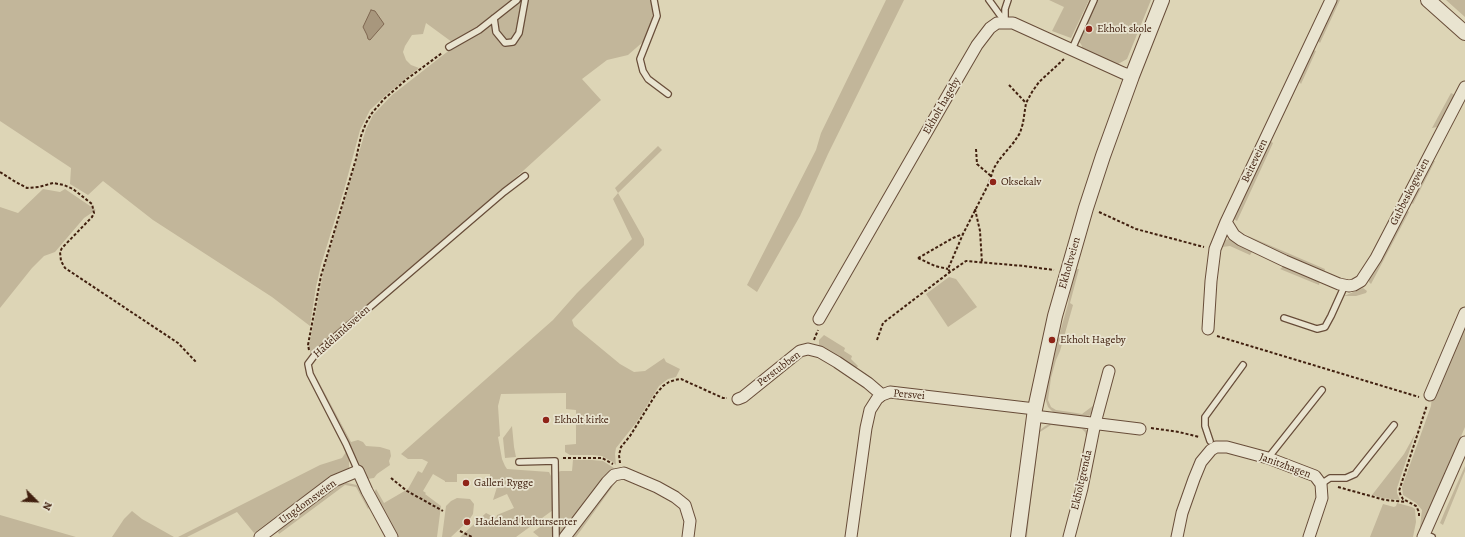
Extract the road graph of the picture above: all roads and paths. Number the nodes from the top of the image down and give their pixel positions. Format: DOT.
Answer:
graph roads {
  1 [pos="517,0"];
  2 [pos="525,0"];
  3 [pos="654,0"];
  4 [pos="989,0"];
  5 [pos="1008,0"];
  6 [pos="1094,0"];
  7 [pos="1162,0"];
  8 [pos="1331,0"];
  9 [pos="1428,0"];
  10 [pos="494,18"];
  11 [pos="1004,22"];
  12 [pos="1465,34"];
  13 [pos="449,47"];
  14 [pos="1072,49"];
  15 [pos="1132,76"];
  16 [pos="1009,85"];
  17 [pos="1465,87"];
  18 [pos="668,94"];
  19 [pos="1026,103"];
  20 [pos="976,150"];
  21 [pos="0,172"];
  22 [pos="525,176"];
  23 [pos="992,176"];
  24 [pos="975,210"];
  25 [pos="1095,210"];
  26 [pos="1226,222"];
  27 [pos="963,234"];
  28 [pos="1215,249"];
  29 [pos="982,263"];
  30 [pos="949,270"];
  31 [pos="1068,272"];
  32 [pos="1344,285"];
  33 [pos="1465,313"];
  34 [pos="1284,318"];
  35 [pos="819,319"];
  36 [pos="1208,330"];
  37 [pos="877,340"];
  38 [pos="808,349"];
  39 [pos="196,362"];
  40 [pos="308,364"];
  41 [pos="1244,365"];
  42 [pos="1109,371"];
  43 [pos="1322,390"];
  44 [pos="882,395"];
  45 [pos="1429,397"];
  46 [pos="738,399"];
  47 [pos="1034,412"];
  48 [pos="1095,423"];
  49 [pos="1394,424"];
  50 [pos="1140,429"];
  51 [pos="1465,442"];
  52 [pos="1213,444"];
  53 [pos="1268,458"];
  54 [pos="555,461"];
  55 [pos="519,462"];
  56 [pos="358,471"];
  57 [pos="618,473"];
  58 [pos="391,478"];
  59 [pos="1321,484"];
  60 [pos="1407,502"];
  61 [pos="443,511"];
  62 [pos="460,531"];
  63 [pos="1426,536"];
  64 [pos="260,537"];
  65 [pos="392,537"];
  66 [pos="472,537"];
  67 [pos="556,537"];
  68 [pos="565,537"];
  69 [pos="688,537"];
  70 [pos="851,537"];
  71 [pos="1018,537"];
  72 [pos="1069,537"];
  73 [pos="1177,537"];
  74 [pos="1308,537"];
  1 -- 10 [label="lane"];
  2 -- 10 [label="lane"];
  3 -- 18 [label="lane"];
  4 -- 11 [label="lane"];
  5 -- 11 [label="lane"];
  6 -- 14 [label="lane"];
  7 -- 15 [label="street, Ekholtveien"];
  8 -- 26 [label="street, Beiteveien"];
  9 -- 12 [label="street"];
  10 -- 13 [label="lane"];
  11 -- 14 [label="street"];
  11 -- 35 [label="street, Ekholt hageby"];
  13 -- 40 [label="path"];
  14 -- 15 [label="street"];
  14 -- 19 [label="path"];
  15 -- 31 [label="street, Ekholtveien"];
  16 -- 19 [label="path"];
  17 -- 32 [label="street, Gubbeskogveien"];
  19 -- 23 [label="path"];
  20 -- 23 [label="path"];
  21 -- 39 [label="path"];
  22 -- 40 [label="lane, Hadelandsveien"];
  23 -- 24 [label="path"];
  24 -- 27 [label="path"];
  24 -- 29 [label="path"];
  25 -- 28 [label="path"];
  26 -- 28 [label="street, Beiteveien"];
  26 -- 32 [label="street"];
  27 -- 30 [label="path"];
  27 -- 30 [label="path"];
  28 -- 36 [label="street, Beiteveien"];
  29 -- 30 [label="path"];
  29 -- 31 [label="path"];
  30 -- 37 [label="path"];
  31 -- 47 [label="street, Ekholtveien"];
  32 -- 34 [label="lane"];
  33 -- 45 [label="street"];
  35 -- 38 [label="path"];
  36 -- 45 [label="path"];
  38 -- 44 [label="street, Perstubben"];
  38 -- 46 [label="street, Perstubben"];
  40 -- 56 [label="lane, Hadelandsveien"];
  41 -- 52 [label="lane"];
  42 -- 48 [label="street, Ekholtgrenda"];
  43 -- 53 [label="lane"];
  44 -- 47 [label="street, Persvei"];
  44 -- 70 [label="street, Persvei"];
  45 -- 60 [label="path"];
  46 -- 57 [label="path"];
  47 -- 48 [label="street"];
  47 -- 71 [label="street, Ekholtveien"];
  48 -- 50 [label="street"];
  48 -- 72 [label="street, Ekholtgrenda"];
  49 -- 59 [label="lane"];
  50 -- 52 [label="path"];
  51 -- 63 [label="street"];
  52 -- 53 [label="street, Janitzhagen"];
  52 -- 73 [label="street"];
  53 -- 59 [label="street, Janitzhagen"];
  54 -- 55 [label="lane"];
  54 -- 57 [label="path"];
  54 -- 67 [label="lane"];
  56 -- 64 [label="street, Ungdomsveien"];
  56 -- 65 [label="street, Hadelandsveien"];
  57 -- 68 [label="street"];
  57 -- 69 [label="street"];
  58 -- 61 [label="path"];
  59 -- 60 [label="path"];
  59 -- 74 [label="street, Janitzhagen"];
  60 -- 63 [label="path"];
  62 -- 66 [label="path"];
}
